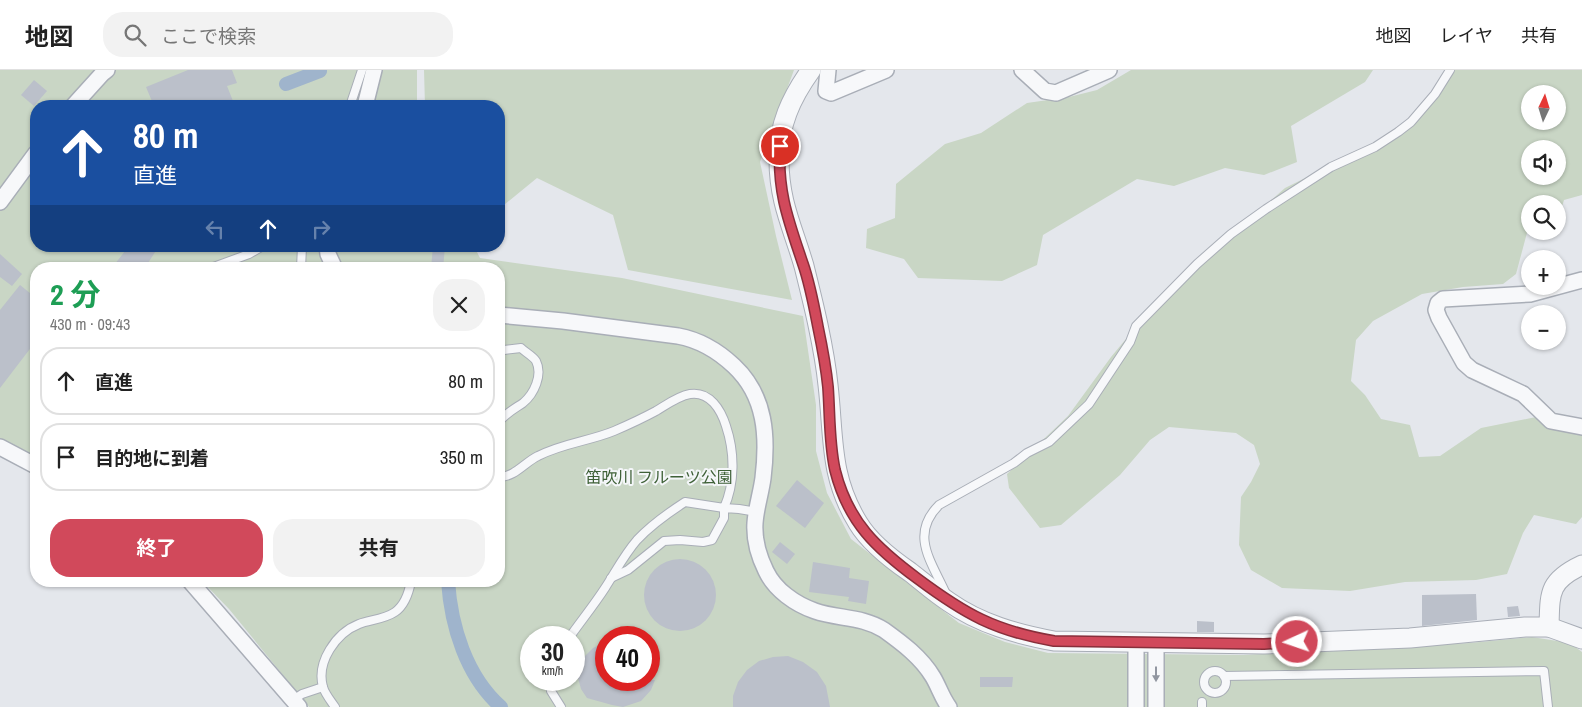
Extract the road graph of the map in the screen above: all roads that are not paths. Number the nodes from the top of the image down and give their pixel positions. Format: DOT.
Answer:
graph roads {
  1 [pos="107,70"];
  2 [pos="362,70"];
  3 [pos="374,70"];
  4 [pos="811,70"];
  5 [pos="828,70"];
  6 [pos="886,70"];
  7 [pos="1022,70"];
  8 [pos="1109,70"];
  9 [pos="1450,70"];
  10 [pos="78,100"];
  11 [pos="352,100"];
  12 [pos="366,100"];
  13 [pos="30,161"];
  14 [pos="0,202"];
  15 [pos="252,252"];
  16 [pos="227,262"];
  17 [pos="1582,280"];
  18 [pos="505,316"];
  19 [pos="505,350"];
  20 [pos="505,416"];
  21 [pos="1582,427"];
  22 [pos="0,447"];
  23 [pos="30,463"];
  24 [pos="505,476"];
  25 [pos="724,508"];
  26 [pos="757,512"];
  27 [pos="1582,565"];
  28 [pos="611,578"];
  29 [pos="195,587"];
  30 [pos="409,587"];
  31 [pos="950,603"];
  32 [pos="577,626"];
  33 [pos="1549,627"];
  34 [pos="1582,640"];
  35 [pos="1136,642"];
  36 [pos="1156,642"];
  37 [pos="1224,676"];
  38 [pos="323,687"];
  39 [pos="550,691"];
  40 [pos="296,703"];
  41 [pos="335,707"];
  42 [pos="561,707"];
  43 [pos="949,707"];
  44 [pos="1136,707"];
  45 [pos="1156,707"];
  46 [pos="1548,707"];
  1 -- 10 [label="street"];
  2 -- 11 [label="lane"];
  3 -- 12 [label="street"];
  4 -- 31 [label="street"];
  5 -- 6 [label="street"];
  7 -- 8 [label="street"];
  9 -- 31 [label="lane"];
  13 -- 14 [label="street"];
  15 -- 16 [label="lane"];
  17 -- 21 [label="street"];
  18 -- 26 [label="street"];
  19 -- 20 [label="lane"];
  22 -- 23 [label="street"];
  24 -- 25 [label="lane"];
  25 -- 26 [label="lane"];
  25 -- 28 [label="lane"];
  25 -- 28 [label="lane"];
  26 -- 43 [label="street"];
  27 -- 33 [label="street"];
  28 -- 32 [label="lane"];
  29 -- 40 [label="street"];
  30 -- 38 [label="lane"];
  31 -- 35 [label="street"];
  33 -- 34 [label="street"];
  33 -- 36 [label="street"];
  35 -- 36 [label="street"];
  35 -- 44 [label="street"];
  36 -- 45 [label="street, one-way"];
  37 -- 46 [label="lane"];
  38 -- 40 [label="lane"];
  38 -- 41 [label="lane"];
  39 -- 42 [label="lane"];
}
